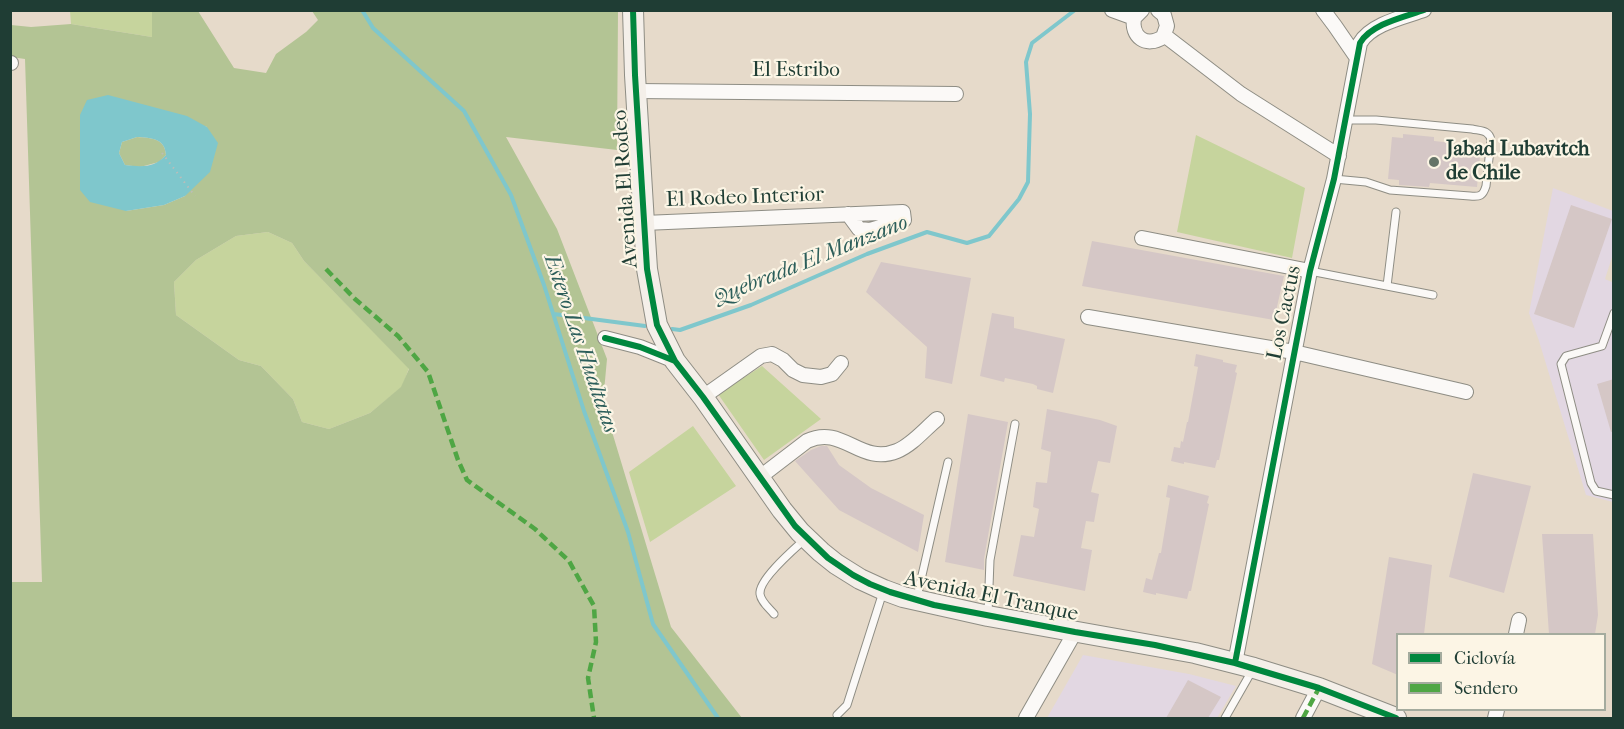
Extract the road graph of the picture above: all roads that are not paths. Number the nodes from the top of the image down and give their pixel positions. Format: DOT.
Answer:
graph roads {
  1 [pos="633,10"];
  2 [pos="1112,10"];
  3 [pos="1158,10"];
  4 [pos="1323,10"];
  5 [pos="1424,10"];
  6 [pos="1138,14"];
  7 [pos="1402,14"];
  8 [pos="1164,35"];
  9 [pos="1357,58"];
  10 [pos="636,91"];
  11 [pos="956,94"];
  12 [pos="1347,120"];
  13 [pos="1339,156"];
  14 [pos="1334,179"];
  15 [pos="1396,212"];
  16 [pos="848,214"];
  17 [pos="644,223"];
  18 [pos="1142,238"];
  19 [pos="1310,272"];
  20 [pos="1387,286"];
  21 [pos="1433,295"];
  22 [pos="1614,313"];
  23 [pos="1088,317"];
  24 [pos="605,338"];
  25 [pos="1294,352"];
  26 [pos="675,361"];
  27 [pos="841,363"];
  28 [pos="1466,392"];
  29 [pos="703,397"];
  30 [pos="937,419"];
  31 [pos="1015,424"];
  32 [pos="948,462"];
  33 [pos="759,477"];
  34 [pos="1614,495"];
  35 [pos="806,538"];
  36 [pos="884,590"];
  37 [pos="916,600"];
  38 [pos="774,614"];
  39 [pos="988,616"];
  40 [pos="1519,620"];
  41 [pos="1075,632"];
  42 [pos="1516,633"];
  43 [pos="1235,663"];
  44 [pos="1254,668"];
  45 [pos="1320,688"];
  46 [pos="837,715"];
  47 [pos="1026,718"];
  48 [pos="1225,718"];
  49 [pos="1303,718"];
  50 [pos="1396,718"];
  1 -- 10 [label="street, Avenida El Rodeo"];
  2 -- 6 [label="street"];
  3 -- 8 [label="street"];
  4 -- 9 [label="street"];
  5 -- 7 [label="street, Los Cactus"];
  6 -- 8 [label="street"];
  7 -- 9 [label="street, Los Cactus"];
  8 -- 13 [label="street"];
  9 -- 12 [label="street, Los Cactus"];
  10 -- 11 [label="street, El Estribo"];
  10 -- 17 [label="street, Avenida El Rodeo"];
  12 -- 13 [label="street, Los Cactus"];
  12 -- 14 [label="lane"];
  13 -- 14 [label="street, Los Cactus"];
  14 -- 19 [label="street, Los Cactus"];
  15 -- 20 [label="lane"];
  16 -- 17 [label="street, El Rodeo Interior"];
  17 -- 26 [label="street, Avenida El Rodeo"];
  18 -- 19 [label="street"];
  19 -- 20 [label="lane"];
  19 -- 25 [label="street, Los Cactus"];
  20 -- 21 [label="lane"];
  22 -- 34 [label="lane"];
  23 -- 25 [label="street"];
  24 -- 26 [label="street"];
  25 -- 28 [label="street"];
  25 -- 43 [label="street, Los Cactus"];
  26 -- 29 [label="street, Avenida El Tranque"];
  27 -- 29 [label="street"];
  29 -- 33 [label="street, Avenida El Tranque"];
  30 -- 33 [label="street"];
  31 -- 39 [label="lane"];
  32 -- 37 [label="lane"];
  33 -- 35 [label="street, Avenida El Tranque"];
  35 -- 36 [label="street, Avenida El Tranque"];
  35 -- 38 [label="lane"];
  36 -- 37 [label="street, Avenida El Tranque"];
  36 -- 46 [label="lane"];
  37 -- 39 [label="street, Avenida El Tranque"];
  39 -- 41 [label="street, Avenida El Tranque"];
  40 -- 42 [label="street"];
  41 -- 43 [label="street, Avenida El Tranque"];
  41 -- 47 [label="street"];
  43 -- 44 [label="street, Avenida El Tranque"];
  44 -- 45 [label="street, Avenida El Tranque"];
  44 -- 48 [label="lane"];
  45 -- 49 [label="street"];
  45 -- 50 [label="street, Avenida El Tranque"];
}
